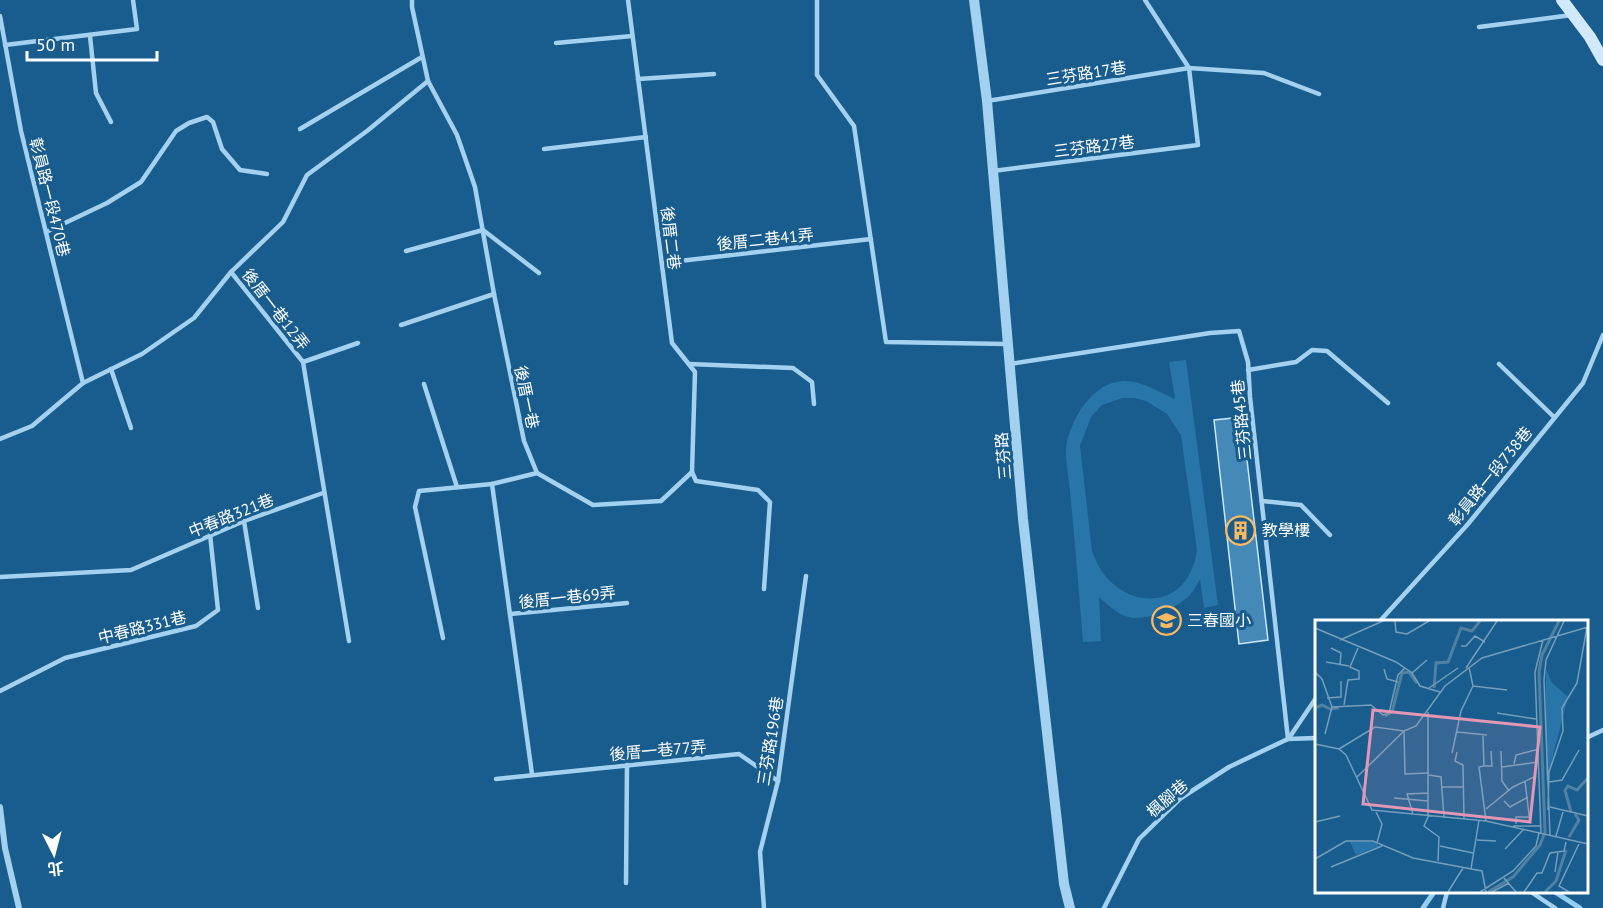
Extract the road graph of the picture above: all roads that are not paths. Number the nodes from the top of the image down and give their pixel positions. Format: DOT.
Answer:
graph roads {
  1 [pos="133,0"];
  2 [pos="412,0"];
  3 [pos="628,0"];
  4 [pos="817,0"];
  5 [pos="974,0"];
  6 [pos="1145,0"];
  7 [pos="1562,0"];
  8 [pos="1574,14"];
  9 [pos="0,16"];
  10 [pos="1479,27"];
  11 [pos="90,36"];
  12 [pos="632,36"];
  13 [pos="556,43"];
  14 [pos="5,45"];
  15 [pos="422,57"];
  16 [pos="1603,60"];
  17 [pos="1189,68"];
  18 [pos="714,74"];
  19 [pos="638,79"];
  20 [pos="428,81"];
  21 [pos="1318,94"];
  22 [pos="987,101"];
  23 [pos="111,122"];
  24 [pos="300,129"];
  25 [pos="646,137"];
  26 [pos="544,149"];
  27 [pos="993,171"];
  28 [pos="267,174"];
  29 [pos="483,230"];
  30 [pos="46,232"];
  31 [pos="871,239"];
  32 [pos="406,251"];
  33 [pos="662,263"];
  34 [pos="231,272"];
  35 [pos="539,273"];
  36 [pos="494,294"];
  37 [pos="401,326"];
  38 [pos="1603,335"];
  39 [pos="358,343"];
  40 [pos="1008,344"];
  41 [pos="303,362"];
  42 [pos="689,364"];
  43 [pos="1499,364"];
  44 [pos="1010,365"];
  45 [pos="111,369"];
  46 [pos="1248,370"];
  47 [pos="82,383"];
  48 [pos="424,384"];
  49 [pos="1388,403"];
  50 [pos="814,404"];
  51 [pos="1554,417"];
  52 [pos="131,428"];
  53 [pos="0,439"];
  54 [pos="692,472"];
  55 [pos="537,473"];
  56 [pos="492,484"];
  57 [pos="457,487"];
  58 [pos="323,493"];
  59 [pos="1262,501"];
  60 [pos="244,521"];
  61 [pos="210,534"];
  62 [pos="1330,535"];
  63 [pos="806,576"];
  64 [pos="0,577"];
  65 [pos="764,590"];
  66 [pos="627,603"];
  67 [pos="258,608"];
  68 [pos="510,614"];
  69 [pos="1380,620"];
  70 [pos="442,638"];
  71 [pos="349,641"];
  72 [pos="0,691"];
  73 [pos="1315,701"];
  74 [pos="1603,730"];
  75 [pos="1315,738"];
  76 [pos="1588,738"];
  77 [pos="1288,739"];
  78 [pos="627,765"];
  79 [pos="532,774"];
  80 [pos="496,778"];
  81 [pos="777,781"];
  82 [pos="0,807"];
  83 [pos="626,883"];
  84 [pos="1447,893"];
  85 [pos="1535,893"];
  86 [pos="19,908"];
  87 [pos="764,908"];
  88 [pos="1070,908"];
  89 [pos="1104,908"];
  90 [pos="1443,908"];
  91 [pos="1555,908"];
  1 -- 11 [label="lane"];
  2 -- 15 [label="lane, 後厝一巷"];
  3 -- 12 [label="lane, 後厝二巷"];
  4 -- 31 [label="lane"];
  5 -- 22 [label="street, 三芬路"];
  6 -- 17 [label="lane"];
  7 -- 8 [label="main road"];
  8 -- 10 [label="lane"];
  8 -- 16 [label="main road"];
  9 -- 14 [label="lane, 彰員路一段470巷"];
  11 -- 14 [label="lane"];
  11 -- 23 [label="lane"];
  12 -- 13 [label="lane"];
  12 -- 19 [label="lane, 後厝二巷"];
  14 -- 30 [label="lane, 彰員路一段470巷"];
  15 -- 20 [label="lane, 後厝一巷"];
  15 -- 24 [label="lane"];
  17 -- 21 [label="lane, 三芬路17巷"];
  17 -- 22 [label="lane, 三芬路17巷"];
  17 -- 27 [label="lane, 三芬路27巷"];
  18 -- 19 [label="lane"];
  19 -- 25 [label="lane, 後厝二巷"];
  20 -- 29 [label="lane, 後厝一巷"];
  20 -- 34 [label="lane, 後厝一巷12弄"];
  22 -- 27 [label="street, 三芬路"];
  25 -- 26 [label="lane"];
  25 -- 33 [label="lane, 後厝二巷"];
  27 -- 40 [label="street, 三芬路"];
  28 -- 30 [label="lane"];
  29 -- 32 [label="lane"];
  29 -- 35 [label="lane"];
  29 -- 36 [label="lane, 後厝一巷"];
  30 -- 47 [label="lane, 彰員路一段470巷"];
  31 -- 33 [label="lane, 後厝二巷41弄"];
  31 -- 40 [label="lane"];
  33 -- 42 [label="lane, 後厝二巷"];
  34 -- 41 [label="lane, 後厝一巷12弄"];
  34 -- 45 [label="lane"];
  36 -- 37 [label="lane"];
  36 -- 55 [label="lane, 後厝一巷"];
  38 -- 51 [label="lane, 彰員路一段738巷"];
  39 -- 41 [label="lane"];
  40 -- 44 [label="street, 三芬路"];
  41 -- 58 [label="lane, 後厝一巷12弄"];
  42 -- 50 [label="lane"];
  42 -- 54 [label="lane, 後厝二巷"];
  43 -- 51 [label="lane"];
  44 -- 46 [label="lane, 三芬路45巷"];
  44 -- 88 [label="street, 三芬路"];
  45 -- 47 [label="lane"];
  45 -- 52 [label="lane"];
  46 -- 49 [label="lane"];
  46 -- 59 [label="lane, 三芬路45巷"];
  47 -- 53 [label="lane"];
  48 -- 57 [label="lane"];
  51 -- 69 [label="lane, 彰員路一段738巷"];
  54 -- 55 [label="lane"];
  54 -- 65 [label="lane"];
  55 -- 56 [label="lane"];
  56 -- 57 [label="lane"];
  56 -- 68 [label="lane"];
  57 -- 70 [label="lane"];
  58 -- 60 [label="lane, 中春路321巷"];
  58 -- 71 [label="lane"];
  59 -- 62 [label="lane"];
  59 -- 77 [label="lane, 三芬路45巷"];
  60 -- 61 [label="lane, 中春路321巷"];
  60 -- 67 [label="lane"];
  61 -- 64 [label="lane, 中春路321巷"];
  61 -- 72 [label="lane, 中春路331巷"];
  63 -- 81 [label="lane, 三芬路196巷"];
  66 -- 68 [label="lane, 後厝一巷69弄"];
  68 -- 79 [label="lane"];
  73 -- 77 [label="lane"];
  74 -- 76 [label="lane"];
  75 -- 77 [label="lane, 楓腳巷"];
  77 -- 89 [label="lane, 楓腳巷"];
  78 -- 79 [label="lane, 後厝一巷77弄"];
  78 -- 81 [label="lane, 後厝一巷77弄"];
  78 -- 83 [label="lane"];
  79 -- 80 [label="lane, 後厝一巷77弄"];
  81 -- 87 [label="lane, 三芬路196巷"];
  82 -- 86 [label="street"];
  84 -- 90 [label="lane"];
  85 -- 91 [label="lane"];
}
